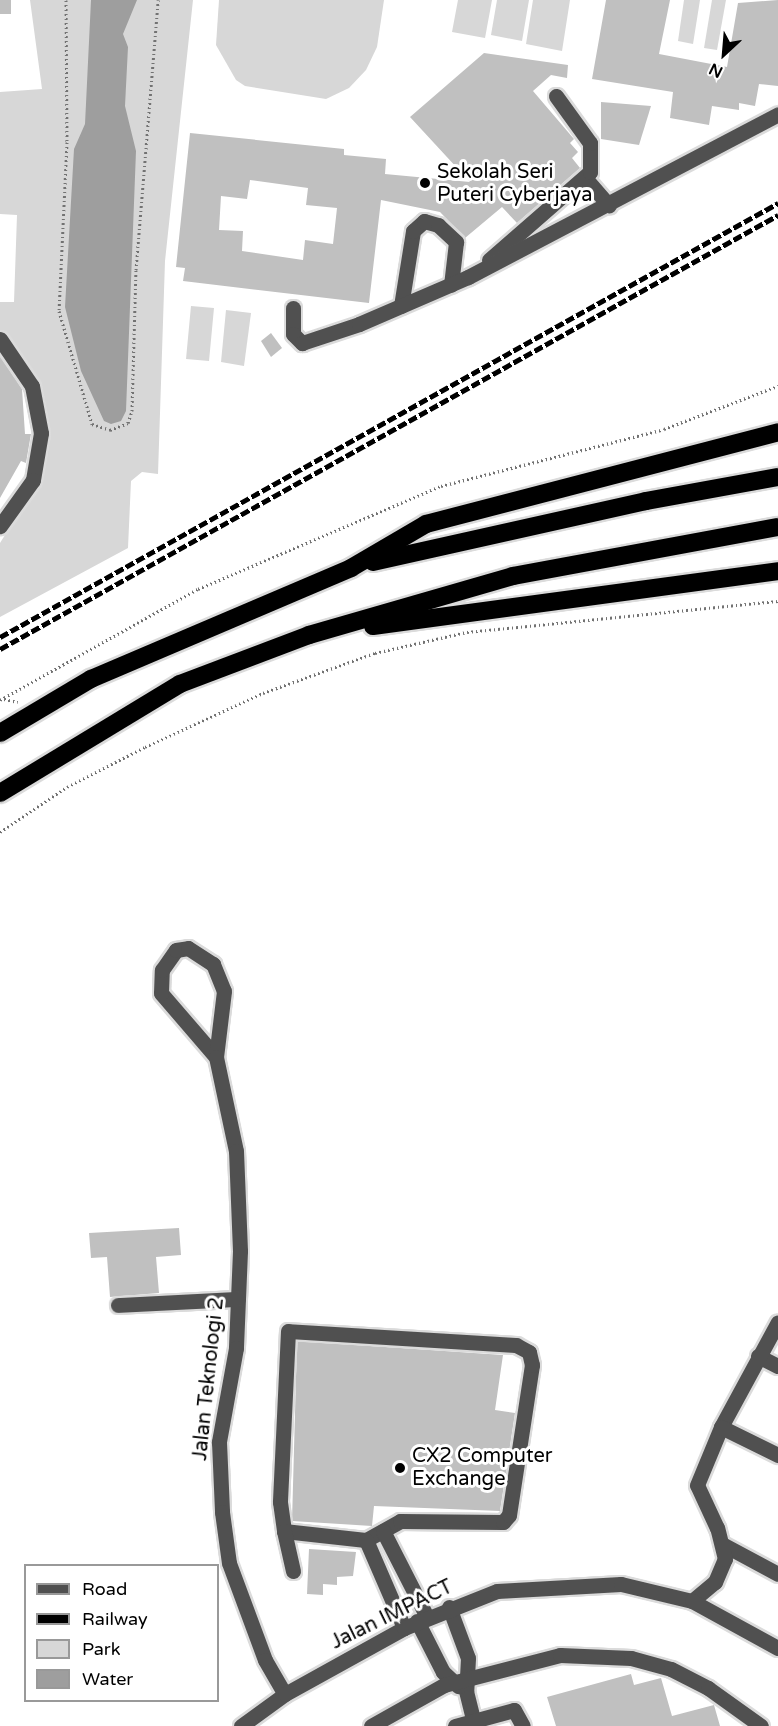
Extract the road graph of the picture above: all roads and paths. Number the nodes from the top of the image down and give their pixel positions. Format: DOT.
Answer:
graph roads {
  1 [pos="66,0"];
  2 [pos="158,0"];
  3 [pos="556,96"];
  4 [pos="778,114"];
  5 [pos="586,179"];
  6 [pos="609,205"];
  7 [pos="468,277"];
  8 [pos="451,285"];
  9 [pos="401,306"];
  10 [pos="293,308"];
  11 [pos="0,339"];
  12 [pos="778,386"];
  13 [pos="778,432"];
  14 [pos="778,477"];
  15 [pos="0,526"];
  16 [pos="778,527"];
  17 [pos="351,568"];
  18 [pos="778,571"];
  19 [pos="778,601"];
  20 [pos="309,635"];
  21 [pos="0,700"];
  22 [pos="0,733"];
  23 [pos="0,793"];
  24 [pos="0,832"];
  25 [pos="216,1057"];
  26 [pos="238,1299"];
  27 [pos="118,1305"];
  28 [pos="778,1322"];
  29 [pos="758,1356"];
  30 [pos="778,1366"];
  31 [pos="721,1427"];
  32 [pos="778,1455"];
  33 [pos="284,1531"];
  34 [pos="383,1531"];
  35 [pos="366,1540"];
  36 [pos="724,1545"];
  37 [pos="293,1571"];
  38 [pos="778,1574"];
  39 [pos="692,1600"];
  40 [pos="449,1607"];
  41 [pos="416,1622"];
  42 [pos="778,1648"];
  43 [pos="470,1676"];
  44 [pos="452,1682"];
  45 [pos="466,1691"];
  46 [pos="285,1694"];
  47 [pos="474,1723"];
  48 [pos="241,1726"];
  49 [pos="371,1726"];
  50 [pos="455,1726"];
  51 [pos="523,1726"];
  52 [pos="761,1726"];
  1 -- 2 [label="path"];
  3 -- 5 [label="street"];
  4 -- 6 [label="street"];
  5 -- 6 [label="street"];
  5 -- 7 [label="street"];
  6 -- 7 [label="street"];
  7 -- 8 [label="street"];
  8 -- 9 [label="street"];
  8 -- 9 [label="street"];
  9 -- 10 [label="street"];
  11 -- 15 [label="street"];
  12 -- 21 [label="path"];
  13 -- 17 [label="highway"];
  14 -- 17 [label="highway"];
  16 -- 20 [label="highway"];
  17 -- 22 [label="highway"];
  18 -- 20 [label="highway"];
  19 -- 24 [label="path"];
  20 -- 23 [label="highway"];
  25 -- 25 [label="street, Jalan Teknologi 2"];
  25 -- 26 [label="street, Jalan Teknologi 2"];
  26 -- 27 [label="street"];
  26 -- 46 [label="street, Jalan Teknologi 2"];
  28 -- 29 [label="street"];
  29 -- 30 [label="street"];
  29 -- 31 [label="street"];
  31 -- 32 [label="street"];
  31 -- 36 [label="street"];
  33 -- 34 [label="street"];
  33 -- 35 [label="street"];
  33 -- 37 [label="street"];
  34 -- 35 [label="street"];
  34 -- 41 [label="street"];
  35 -- 41 [label="street"];
  36 -- 38 [label="street"];
  36 -- 39 [label="street"];
  39 -- 40 [label="street, Jalan IMPACT"];
  39 -- 42 [label="street, Jalan IMPACT"];
  40 -- 41 [label="street, Jalan IMPACT"];
  40 -- 43 [label="street"];
  41 -- 44 [label="street"];
  41 -- 46 [label="street, Jalan IMPACT"];
  43 -- 44 [label="street"];
  43 -- 45 [label="street"];
  43 -- 52 [label="street"];
  44 -- 45 [label="street"];
  44 -- 49 [label="street"];
  45 -- 47 [label="street"];
  46 -- 48 [label="street, Jalan IMPACT"];
  47 -- 50 [label="street"];
  47 -- 51 [label="street"];
}
